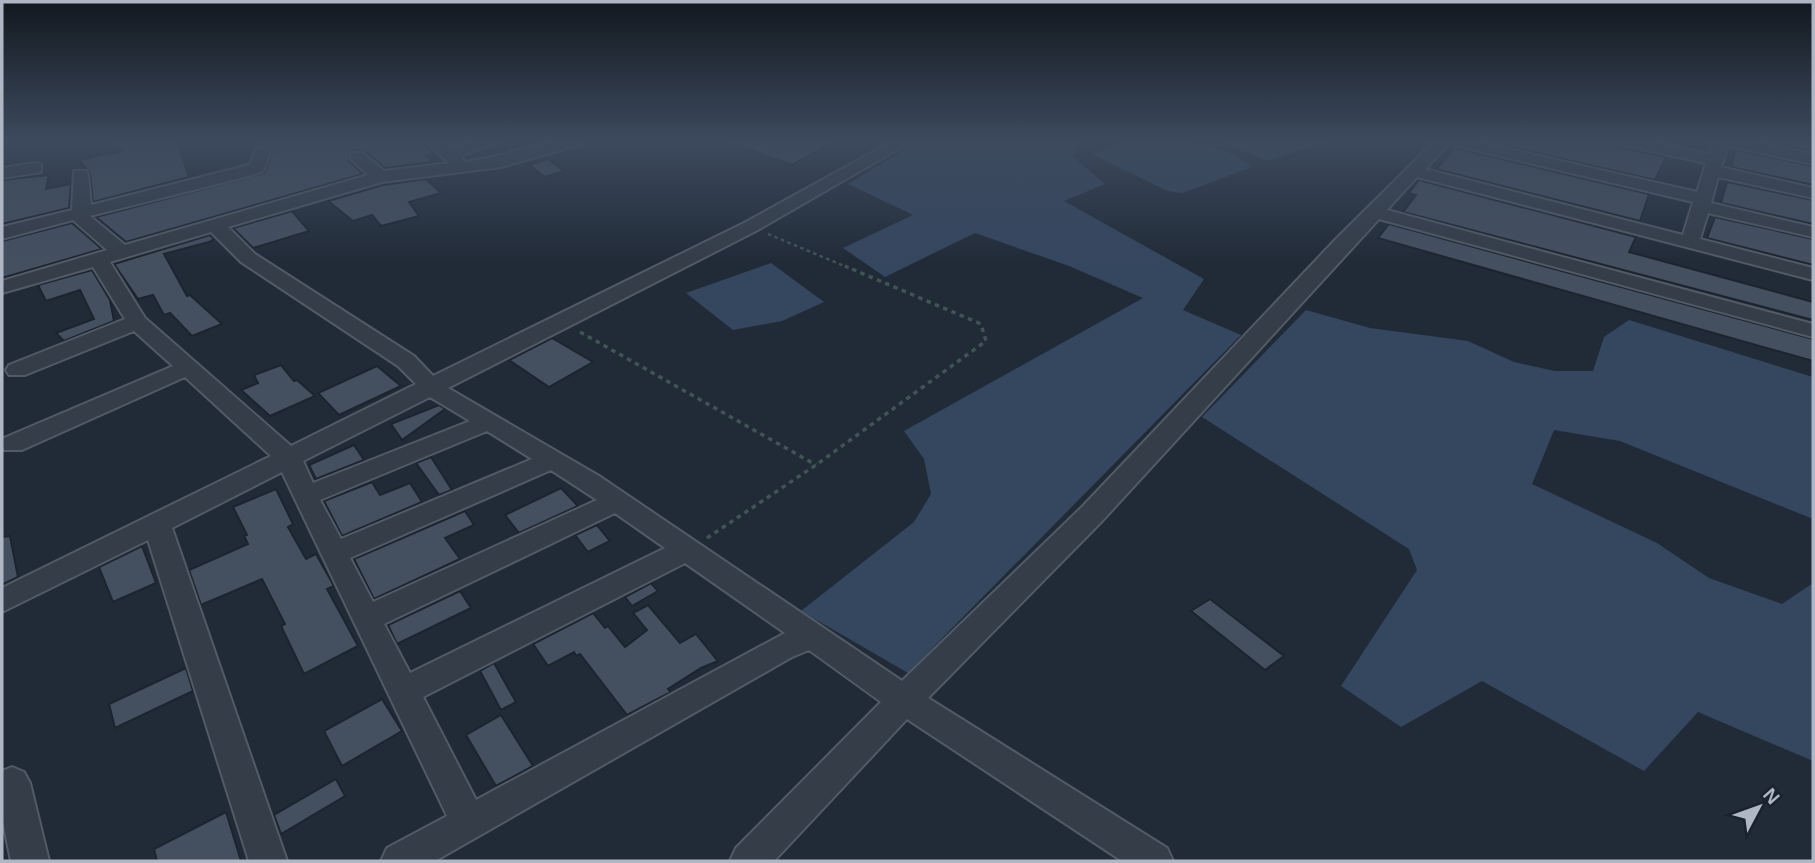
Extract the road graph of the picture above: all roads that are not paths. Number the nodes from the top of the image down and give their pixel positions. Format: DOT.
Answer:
graph roads {
  1 [pos="80,181"];
  2 [pos="211,181"];
  3 [pos="365,181"];
  4 [pos="832,181"];
  5 [pos="1406,181"];
  6 [pos="1452,181"];
  7 [pos="1617,181"];
  8 [pos="1707,181"];
  9 [pos="1771,181"];
  10 [pos="1813,193"];
  11 [pos="1701,202"];
  12 [pos="1375,212"];
  13 [pos="78,215"];
  14 [pos="215,225"];
  15 [pos="1813,232"];
  16 [pos="2,233"];
  17 [pos="1690,242"];
  18 [pos="111,256"];
  19 [pos="1813,274"];
  20 [pos="2,288"];
  21 [pos="137,322"];
  22 [pos="1813,331"];
  23 [pos="190,367"];
  24 [pos="17,370"];
  25 [pos="432,388"];
  26 [pos="489,422"];
  27 [pos="13,444"];
  28 [pos="289,458"];
  29 [pos="552,460"];
  30 [pos="305,496"];
  31 [pos="617,501"];
  32 [pos="157,524"];
  33 [pos="688,550"];
  34 [pos="334,553"];
  35 [pos="2,601"];
  36 [pos="366,619"];
  37 [pos="812,636"];
  38 [pos="403,692"];
  39 [pos="904,701"];
  40 [pos="12,783"];
  41 [pos="468,821"];
  42 [pos="30,861"];
  43 [pos="268,861"];
  44 [pos="400,861"];
  45 [pos="749,861"];
  46 [pos="1154,861"];
  1 -- 13 [label="street"];
  2 -- 13 [label="street"];
  3 -- 14 [label="street"];
  4 -- 25 [label="street"];
  5 -- 12 [label="street"];
  6 -- 17 [label="street"];
  7 -- 11 [label="street"];
  8 -- 11 [label="street"];
  9 -- 10 [label="street"];
  11 -- 15 [label="street"];
  11 -- 17 [label="street"];
  12 -- 22 [label="street"];
  12 -- 39 [label="street"];
  13 -- 16 [label="street"];
  13 -- 18 [label="street"];
  14 -- 18 [label="street"];
  14 -- 25 [label="street"];
  17 -- 19 [label="street"];
  18 -- 20 [label="street"];
  18 -- 21 [label="street"];
  21 -- 23 [label="street"];
  21 -- 24 [label="street"];
  23 -- 27 [label="street"];
  23 -- 28 [label="street"];
  25 -- 26 [label="street"];
  25 -- 28 [label="street"];
  26 -- 29 [label="street"];
  26 -- 30 [label="street"];
  28 -- 30 [label="street"];
  28 -- 32 [label="street"];
  29 -- 31 [label="street"];
  29 -- 34 [label="street"];
  30 -- 34 [label="street"];
  31 -- 33 [label="street"];
  31 -- 36 [label="street"];
  32 -- 35 [label="street"];
  32 -- 43 [label="street"];
  33 -- 37 [label="street"];
  33 -- 38 [label="street"];
  34 -- 36 [label="street"];
  36 -- 38 [label="street"];
  37 -- 39 [label="street"];
  37 -- 41 [label="street"];
  38 -- 41 [label="street"];
  39 -- 45 [label="street"];
  39 -- 46 [label="street"];
  40 -- 42 [label="street"];
  41 -- 44 [label="street"];
}
